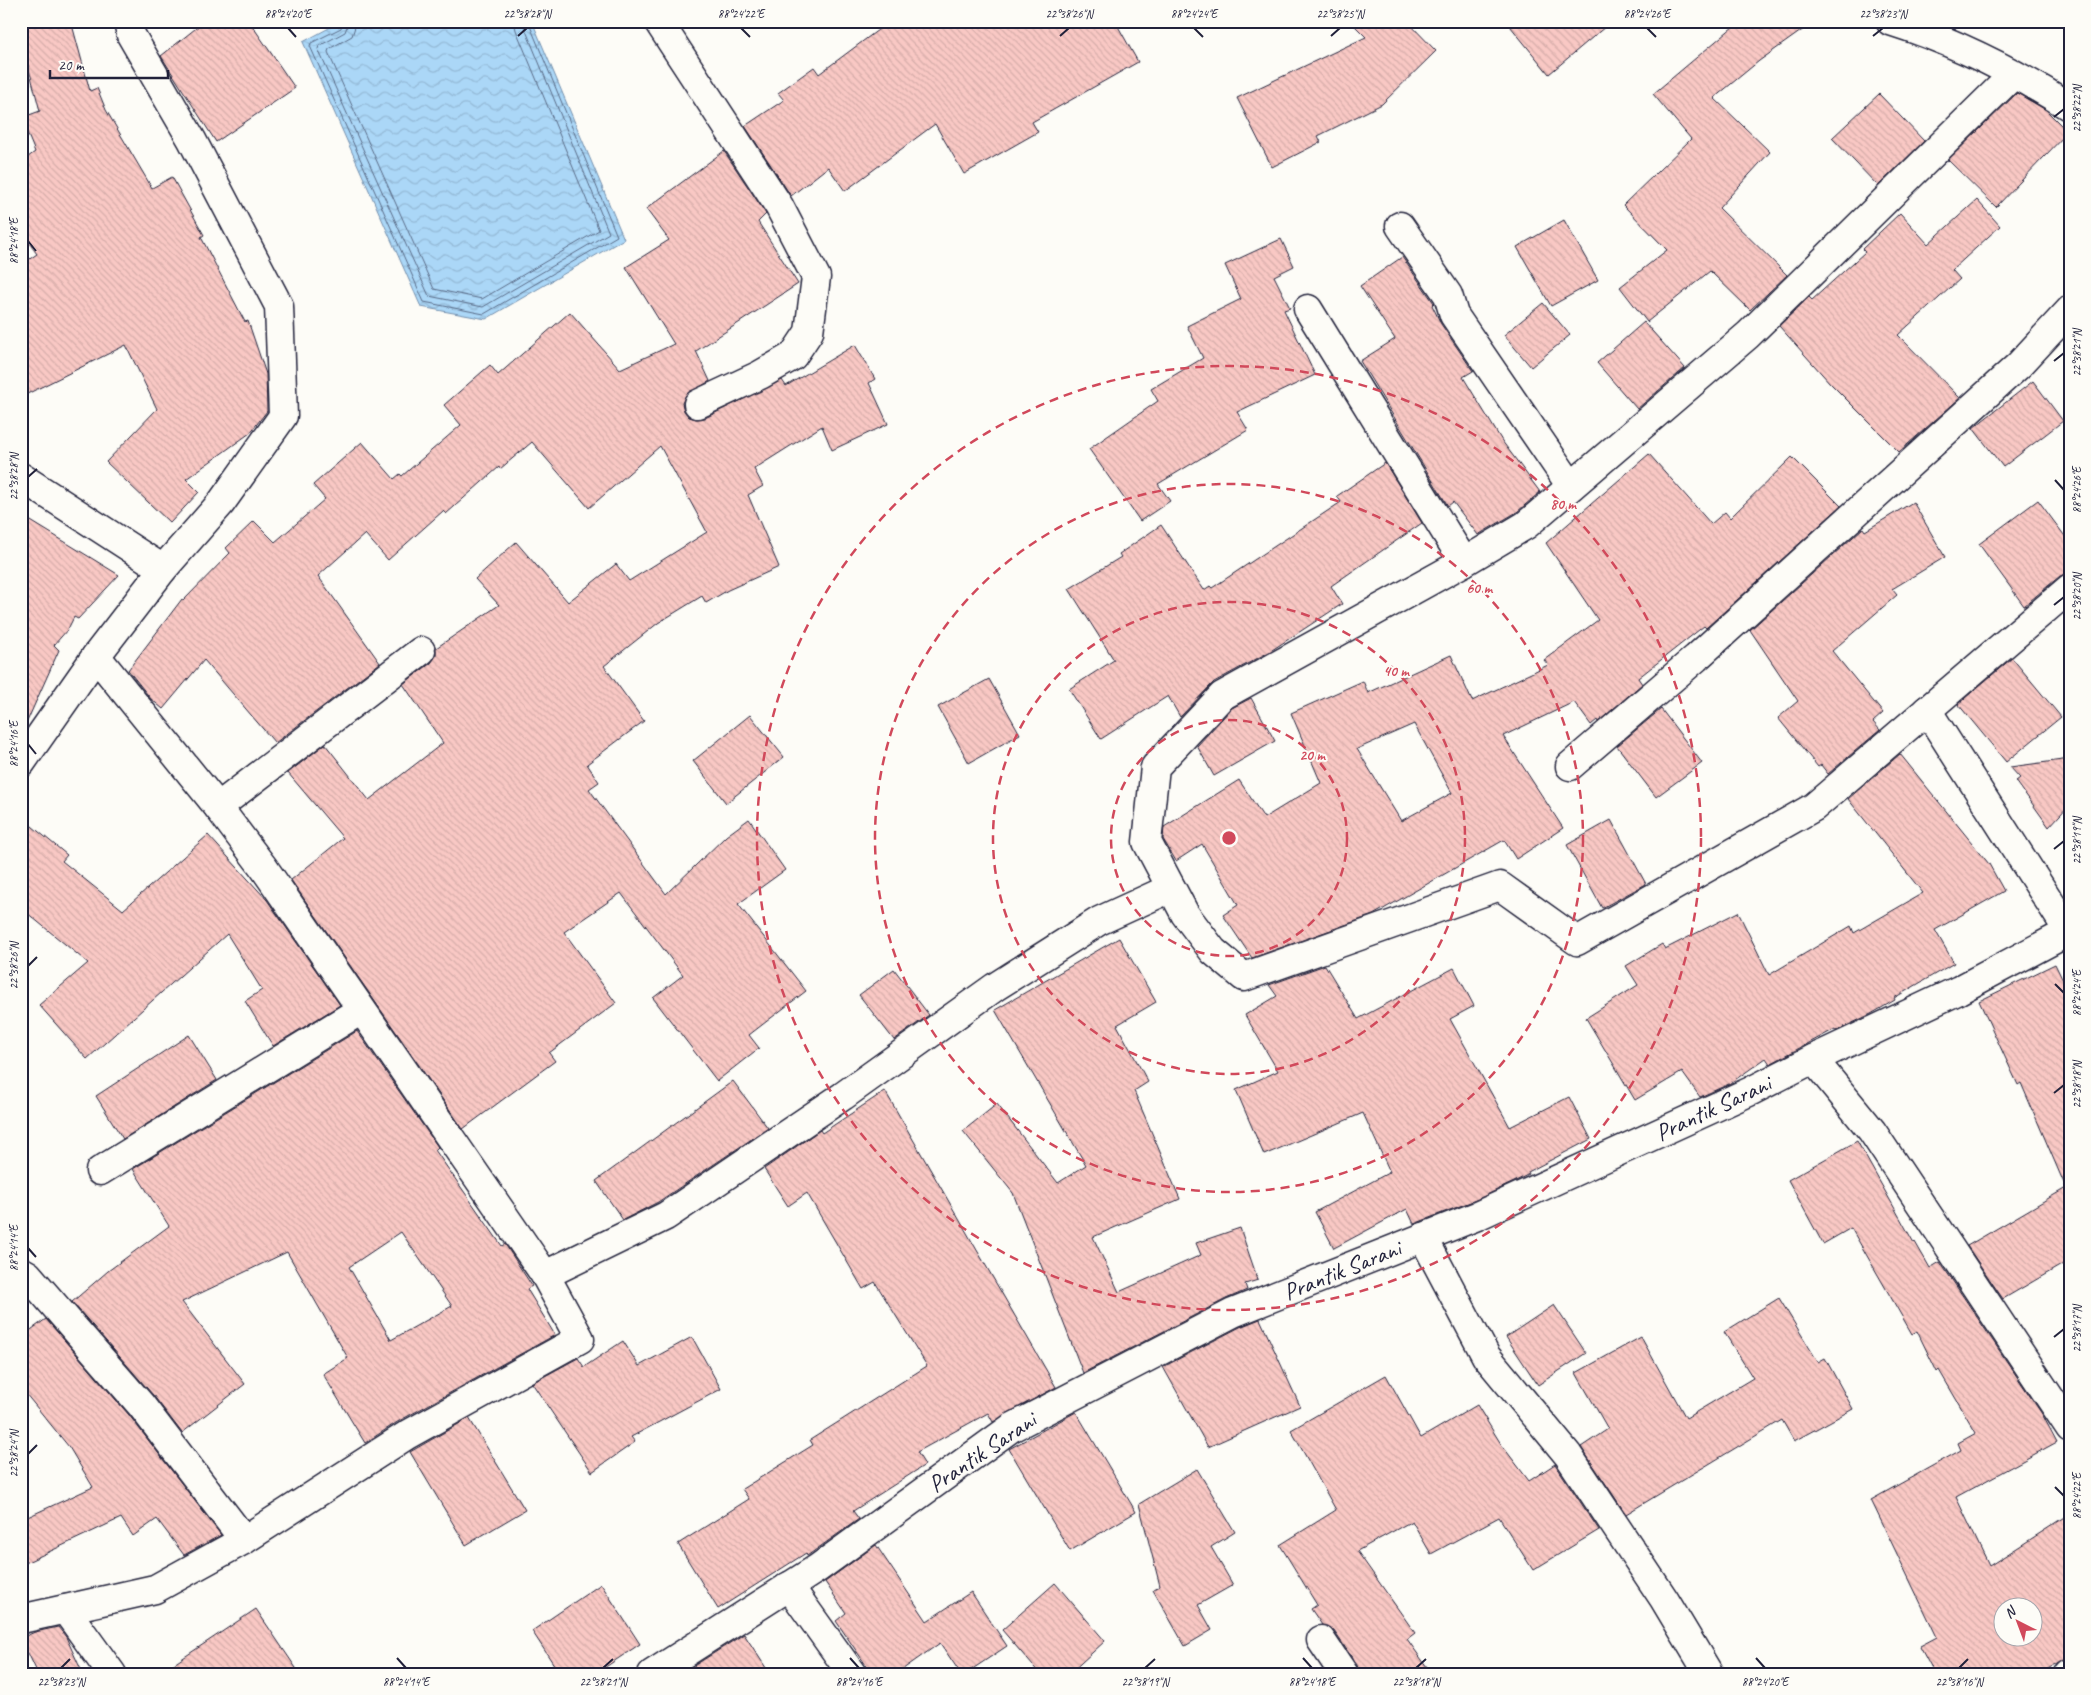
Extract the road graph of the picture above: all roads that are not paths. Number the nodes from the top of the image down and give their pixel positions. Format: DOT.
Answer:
graph roads {
  1 [pos="128,21"];
  2 [pos="658,21"];
  3 [pos="1890,21"];
  4 [pos="2013,75"];
  5 [pos="2070,107"];
  6 [pos="1400,226"];
  7 [pos="1308,308"];
  8 [pos="2070,310"];
  9 [pos="698,404"];
  10 [pos="21,477"];
  11 [pos="1571,486"];
  12 [pos="1464,562"];
  13 [pos="163,569"];
  14 [pos="2070,588"];
  15 [pos="421,651"];
  16 [pos="96,656"];
  17 [pos="1927,710"];
  18 [pos="21,764"];
  19 [pos="1570,766"];
  20 [pos="218,807"];
  21 [pos="1171,888"];
  22 [pos="2069,932"];
  23 [pos="362,1010"];
  24 [pos="1812,1059"];
  25 [pos="100,1171"];
  26 [pos="1423,1237"];
  27 [pos="21,1271"];
  28 [pos="545,1275"];
  29 [pos="2070,1428"];
  30 [pos="244,1540"];
  31 [pos="790,1586"];
  32 [pos="65,1609"];
  33 [pos="21,1619"];
  34 [pos="1321,1640"];
  35 [pos="112,1674"];
  36 [pos="652,1674"];
  37 [pos="852,1674"];
  38 [pos="1344,1674"];
  39 [pos="1709,1674"];
  1 -- 13 [label="street"];
  2 -- 9 [label="street"];
  3 -- 4 [label="street"];
  4 -- 5 [label="street"];
  4 -- 11 [label="street"];
  6 -- 11 [label="street"];
  7 -- 12 [label="street"];
  8 -- 19 [label="street"];
  10 -- 13 [label="street"];
  11 -- 12 [label="street"];
  12 -- 21 [label="street"];
  13 -- 16 [label="street"];
  14 -- 17 [label="street"];
  15 -- 20 [label="street"];
  16 -- 18 [label="street"];
  16 -- 20 [label="street"];
  17 -- 21 [label="street"];
  17 -- 22 [label="street"];
  20 -- 23 [label="street"];
  21 -- 28 [label="street"];
  22 -- 24 [label="street, Prantik Sarani"];
  23 -- 25 [label="street"];
  23 -- 28 [label="street"];
  24 -- 26 [label="street, Prantik Sarani"];
  24 -- 29 [label="street"];
  26 -- 31 [label="street, Prantik Sarani"];
  26 -- 39 [label="street"];
  27 -- 30 [label="street"];
  28 -- 30 [label="street"];
  30 -- 32 [label="street"];
  31 -- 36 [label="street, Prantik Sarani"];
  31 -- 37 [label="street"];
  32 -- 33 [label="street"];
  32 -- 35 [label="street"];
  34 -- 38 [label="street"];
}
